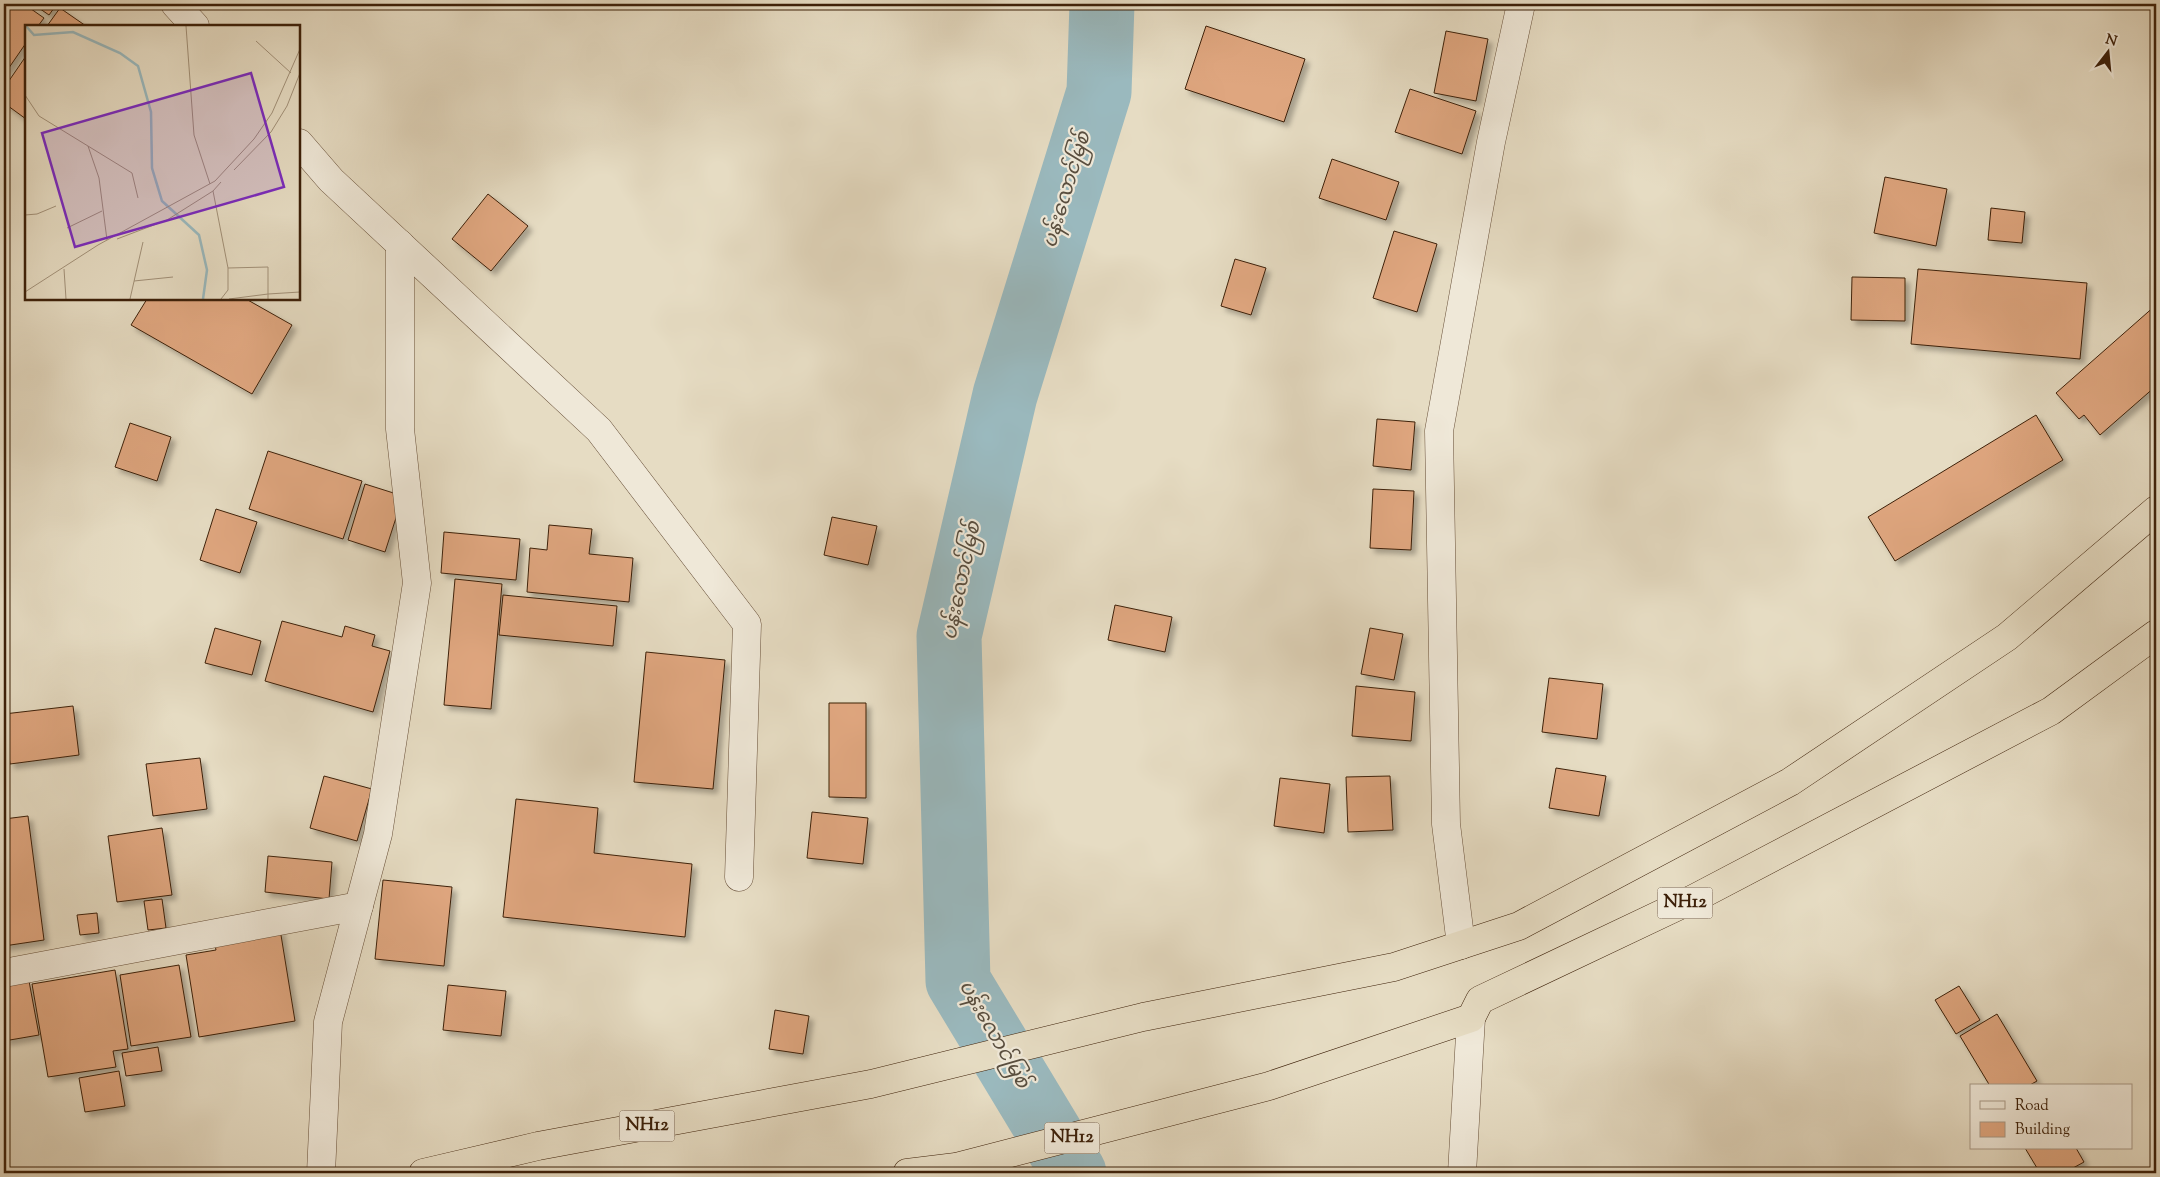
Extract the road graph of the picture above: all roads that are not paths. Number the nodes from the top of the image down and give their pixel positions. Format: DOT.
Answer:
graph roads {
  1 [pos="175,4"];
  2 [pos="1521,4"];
  3 [pos="194,25"];
  4 [pos="300,144"];
  5 [pos="400,244"];
  6 [pos="2156,510"];
  7 [pos="2156,634"];
  8 [pos="739,877"];
  9 [pos="359,906"];
  10 [pos="1461,945"];
  11 [pos="4,973"];
  12 [pos="1471,1018"];
  13 [pos="321,1173"];
  14 [pos="423,1173"];
  15 [pos="907,1173"];
  16 [pos="1462,1173"];
  1 -- 3 [label="street"];
  2 -- 10 [label="street"];
  4 -- 5 [label="street"];
  5 -- 8 [label="street"];
  5 -- 9 [label="street"];
  6 -- 10 [label="highway, NH12"];
  7 -- 12 [label="highway, NH12"];
  9 -- 11 [label="street"];
  9 -- 13 [label="street"];
  10 -- 14 [label="highway, NH12"];
  12 -- 15 [label="highway, NH12"];
  12 -- 16 [label="street"];
}
